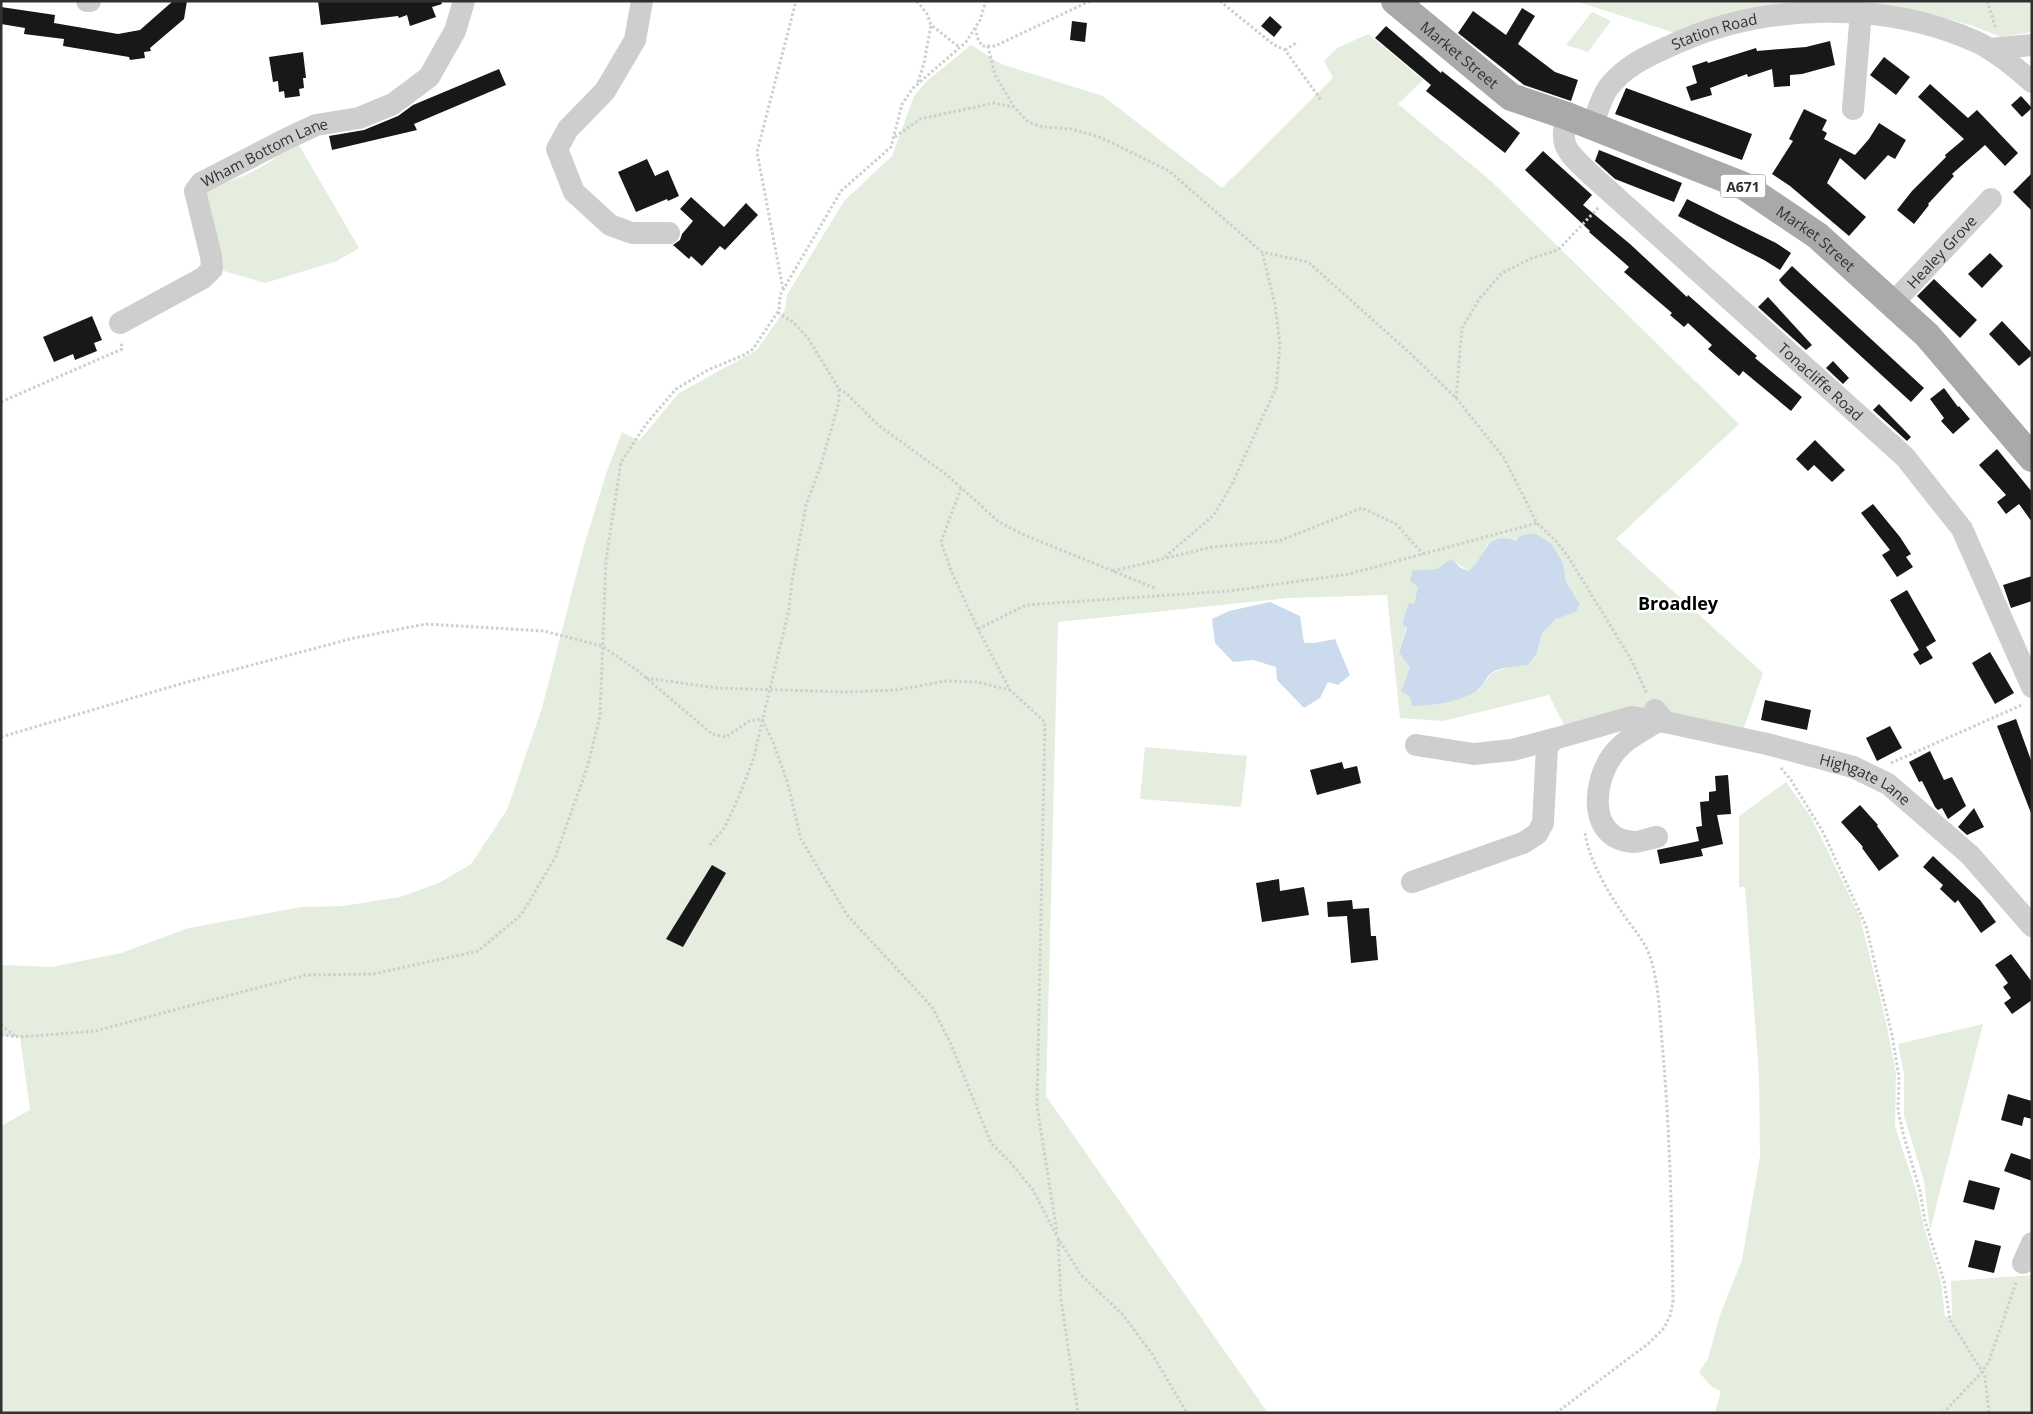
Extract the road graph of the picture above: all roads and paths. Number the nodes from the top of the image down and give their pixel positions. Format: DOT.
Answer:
graph roads {
  1 [pos="464,1"];
  2 [pos="642,1"];
  3 [pos="796,1"];
  4 [pos="917,1"];
  5 [pos="986,1"];
  6 [pos="1090,1"];
  7 [pos="1220,1"];
  8 [pos="1396,1"];
  9 [pos="1988,1"];
  10 [pos="1861,12"];
  11 [pos="931,25"];
  12 [pos="975,28"];
  13 [pos="1296,43"];
  14 [pos="988,46"];
  15 [pos="960,48"];
  16 [pos="1286,50"];
  17 [pos="2019,56"];
  18 [pos="918,83"];
  19 [pos="1321,100"];
  20 [pos="1014,107"];
  21 [pos="1853,109"];
  22 [pos="1567,116"];
  23 [pos="1592,126"];
  24 [pos="894,138"];
  25 [pos="1611,194"];
  26 [pos="1991,199"];
  27 [pos="669,233"];
  28 [pos="1262,252"];
  29 [pos="783,289"];
  30 [pos="1892,304"];
  31 [pos="777,312"];
  32 [pos="120,323"];
  33 [pos="838,389"];
  34 [pos="1456,398"];
  35 [pos="1,402"];
  36 [pos="2032,458"];
  37 [pos="961,488"];
  38 [pos="1537,523"];
  39 [pos="1423,554"];
  40 [pos="1165,558"];
  41 [pos="1113,571"];
  42 [pos="1158,589"];
  43 [pos="978,629"];
  44 [pos="602,646"];
  45 [pos="646,678"];
  46 [pos="2032,687"];
  47 [pos="769,689"];
  48 [pos="1010,690"];
  49 [pos="2032,701"];
  50 [pos="1660,718"];
  51 [pos="762,719"];
  52 [pos="1,737"];
  53 [pos="1554,739"];
  54 [pos="1768,744"];
  55 [pos="1416,745"];
  56 [pos="1867,774"];
  57 [pos="1584,830"];
  58 [pos="1657,837"];
  59 [pos="710,845"];
  60 [pos="1412,882"];
  61 [pos="2032,926"];
  62 [pos="1,1025"];
  63 [pos="1,1035"];
  64 [pos="16,1036"];
  65 [pos="1058,1238"];
  66 [pos="2032,1242"];
  67 [pos="2023,1263"];
  68 [pos="1982,1372"];
  69 [pos="1078,1413"];
  70 [pos="1187,1413"];
  71 [pos="1556,1413"];
  72 [pos="1943,1413"];
  73 [pos="1990,1413"];
  1 -- 32 [label="street, Wham Bottom Lane"];
  2 -- 27 [label="street"];
  3 -- 29 [label="path"];
  4 -- 11 [label="path"];
  5 -- 12 [label="path"];
  6 -- 14 [label="path"];
  7 -- 16 [label="path"];
  8 -- 22 [label="main road, Market Street / A671"];
  9 -- 17 [label="path"];
  10 -- 17 [label="street, Station Road"];
  10 -- 21 [label="street"];
  10 -- 23 [label="street, Station Road"];
  11 -- 15 [label="path"];
  11 -- 18 [label="path"];
  12 -- 14 [label="path"];
  12 -- 15 [label="path"];
  13 -- 16 [label="path"];
  14 -- 20 [label="path"];
  15 -- 18 [label="path"];
  16 -- 19 [label="path"];
  18 -- 24 [label="path"];
  20 -- 24 [label="path"];
  20 -- 28 [label="path"];
  22 -- 23 [label="main road, Market Street / A671"];
  22 -- 25 [label="street, Tonacliffe Road"];
  23 -- 30 [label="main road, Market Street / A671"];
  24 -- 29 [label="path"];
  25 -- 34 [label="path"];
  25 -- 46 [label="street, Tonacliffe Road"];
  26 -- 30 [label="street, Healey Grove"];
  28 -- 34 [label="path"];
  28 -- 40 [label="path"];
  29 -- 31 [label="path"];
  30 -- 36 [label="main road, Market Street / A671"];
  31 -- 33 [label="path"];
  31 -- 44 [label="path"];
  32 -- 35 [label="path"];
  33 -- 37 [label="path"];
  33 -- 47 [label="path"];
  34 -- 38 [label="path"];
  37 -- 41 [label="path"];
  37 -- 43 [label="path"];
  38 -- 39 [label="path"];
  38 -- 50 [label="path"];
  39 -- 40 [label="path"];
  39 -- 43 [label="path"];
  40 -- 41 [label="path"];
  41 -- 42 [label="path"];
  43 -- 48 [label="path"];
  44 -- 45 [label="path"];
  44 -- 52 [label="path"];
  44 -- 64 [label="path"];
  45 -- 47 [label="path"];
  45 -- 51 [label="path"];
  47 -- 48 [label="path"];
  47 -- 51 [label="path"];
  48 -- 65 [label="path"];
  49 -- 56 [label="path"];
  50 -- 53 [label="street, Highgate Lane"];
  50 -- 54 [label="street, Highgate Lane"];
  50 -- 58 [label="street"];
  51 -- 59 [label="path"];
  51 -- 65 [label="path"];
  53 -- 55 [label="street, Highgate Lane"];
  53 -- 60 [label="street"];
  54 -- 56 [label="street, Highgate Lane"];
  54 -- 68 [label="path"];
  56 -- 61 [label="street, Highgate Lane"];
  57 -- 71 [label="path"];
  62 -- 64 [label="path"];
  63 -- 64 [label="path"];
  65 -- 69 [label="path"];
  65 -- 70 [label="path"];
  66 -- 67 [label="street"];
  67 -- 68 [label="path"];
  68 -- 72 [label="path"];
  68 -- 73 [label="path"];
}
